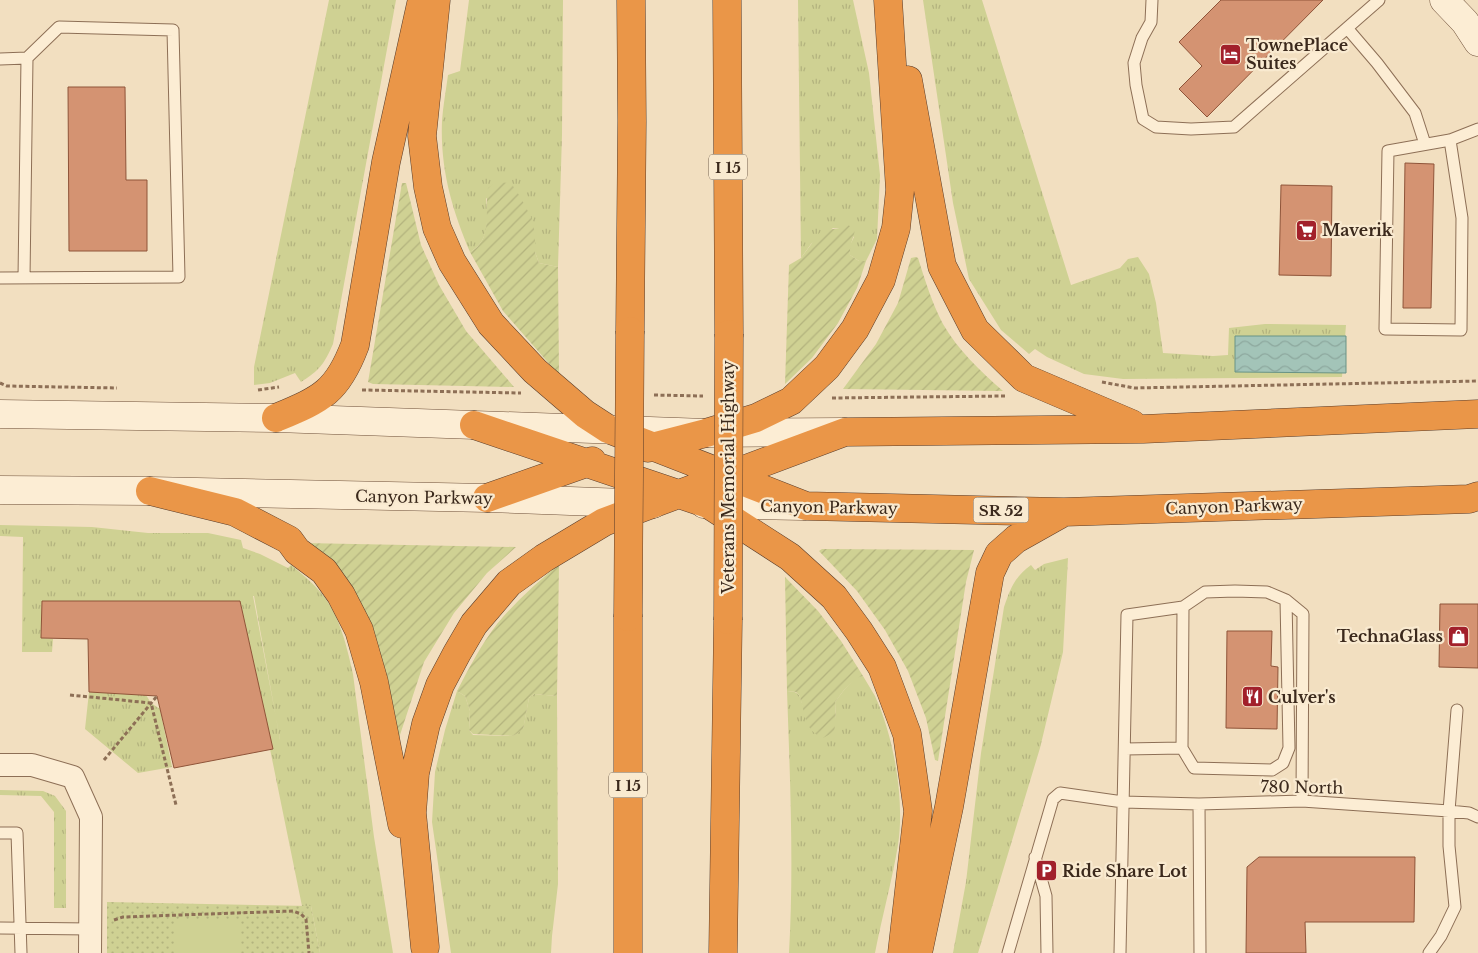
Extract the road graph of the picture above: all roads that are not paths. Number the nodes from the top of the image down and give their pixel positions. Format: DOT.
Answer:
graph roads {
  1 [pos="422,0"];
  2 [pos="436,0"];
  3 [pos="631,0"];
  4 [pos="727,0"];
  5 [pos="888,0"];
  6 [pos="894,0"];
  7 [pos="1152,0"];
  8 [pos="1379,0"];
  9 [pos="1444,0"];
  10 [pos="1346,28"];
  11 [pos="1478,42"];
  12 [pos="27,58"];
  13 [pos="0,59"];
  14 [pos="1478,129"];
  15 [pos="1450,140"];
  16 [pos="1424,144"];
  17 [pos="0,278"];
  18 [pos="24,278"];
  19 [pos="0,414"];
  20 [pos="1478,414"];
  21 [pos="276,418"];
  22 [pos="474,425"];
  23 [pos="1143,429"];
  24 [pos="610,430"];
  25 [pos="845,432"];
  26 [pos="706,433"];
  27 [pos="652,446"];
  28 [pos="586,463"];
  29 [pos="727,476"];
  30 [pos="0,490"];
  31 [pos="150,491"];
  32 [pos="678,494"];
  33 [pos="1478,496"];
  34 [pos="487,498"];
  35 [pos="652,504"];
  36 [pos="708,504"];
  37 [pos="806,506"];
  38 [pos="1064,512"];
  39 [pos="1286,600"];
  40 [pos="1183,607"];
  41 [pos="1457,710"];
  42 [pos="1182,748"];
  43 [pos="1124,749"];
  44 [pos="0,765"];
  45 [pos="1302,801"];
  46 [pos="1123,802"];
  47 [pos="1199,804"];
  48 [pos="1449,811"];
  49 [pos="1478,817"];
  50 [pos="0,833"];
  51 [pos="1036,857"];
  52 [pos="0,928"];
  53 [pos="20,928"];
  54 [pos="90,929"];
  55 [pos="426,950"];
  56 [pos="21,953"];
  57 [pos="90,953"];
  58 [pos="628,953"];
  59 [pos="723,953"];
  60 [pos="902,953"];
  61 [pos="918,953"];
  62 [pos="1008,953"];
  63 [pos="1047,953"];
  64 [pos="1120,953"];
  65 [pos="1200,953"];
  66 [pos="1429,953"];
  1 -- 21 [label="highway"];
  2 -- 24 [label="highway"];
  3 -- 58 [label="highway, I 15, bridge"];
  4 -- 59 [label="highway, Veterans Memorial Highway / I 15, bridge"];
  5 -- 26 [label="highway"];
  6 -- 23 [label="highway"];
  7 -- 10 [label="lane"];
  8 -- 10 [label="lane"];
  9 -- 11 [label="main road"];
  10 -- 16 [label="lane"];
  12 -- 13 [label="lane"];
  12 -- 18 [label="lane"];
  12 -- 18 [label="lane"];
  14 -- 15 [label="lane"];
  15 -- 16 [label="lane"];
  15 -- 16 [label="lane"];
  17 -- 18 [label="lane"];
  19 -- 21 [label="main road"];
  20 -- 23 [label="highway"];
  21 -- 22 [label="main road"];
  22 -- 24 [label="main road"];
  22 -- 28 [label="highway"];
  23 -- 25 [label="highway"];
  24 -- 26 [label="main road"];
  24 -- 27 [label="highway"];
  25 -- 26 [label="main road"];
  25 -- 29 [label="highway"];
  26 -- 27 [label="highway"];
  27 -- 28 [label="highway"];
  27 -- 29 [label="highway"];
  28 -- 32 [label="highway"];
  28 -- 34 [label="highway"];
  29 -- 32 [label="highway"];
  29 -- 37 [label="highway"];
  30 -- 31 [label="main road, Canyon Parkway / SR 52"];
  31 -- 34 [label="main road, Canyon Parkway / SR 52"];
  31 -- 55 [label="highway"];
  32 -- 35 [label="highway"];
  32 -- 36 [label="highway"];
  33 -- 38 [label="highway, Canyon Parkway / SR 52"];
  34 -- 35 [label="main road, Canyon Parkway / SR 52"];
  35 -- 36 [label="main road, Canyon Parkway / SR 52"];
  35 -- 55 [label="highway"];
  36 -- 37 [label="main road, Canyon Parkway / SR 52"];
  36 -- 60 [label="highway"];
  37 -- 38 [label="highway, Canyon Parkway / SR 52"];
  38 -- 61 [label="highway"];
  39 -- 40 [label="lane"];
  39 -- 42 [label="lane"];
  39 -- 45 [label="lane"];
  40 -- 42 [label="lane"];
  40 -- 43 [label="lane"];
  41 -- 48 [label="lane"];
  42 -- 43 [label="lane"];
  43 -- 46 [label="lane"];
  44 -- 54 [label="street"];
  45 -- 47 [label="lane, 780 North"];
  45 -- 48 [label="lane, 780 North"];
  46 -- 47 [label="lane, 780 North"];
  46 -- 51 [label="lane, 780 North"];
  46 -- 64 [label="lane"];
  47 -- 65 [label="lane"];
  48 -- 49 [label="lane, 780 North"];
  48 -- 66 [label="lane"];
  50 -- 53 [label="lane"];
  51 -- 62 [label="lane, 780 North"];
  51 -- 63 [label="lane"];
  52 -- 53 [label="lane"];
  53 -- 54 [label="lane"];
  53 -- 56 [label="lane"];
  54 -- 57 [label="street"];
}
